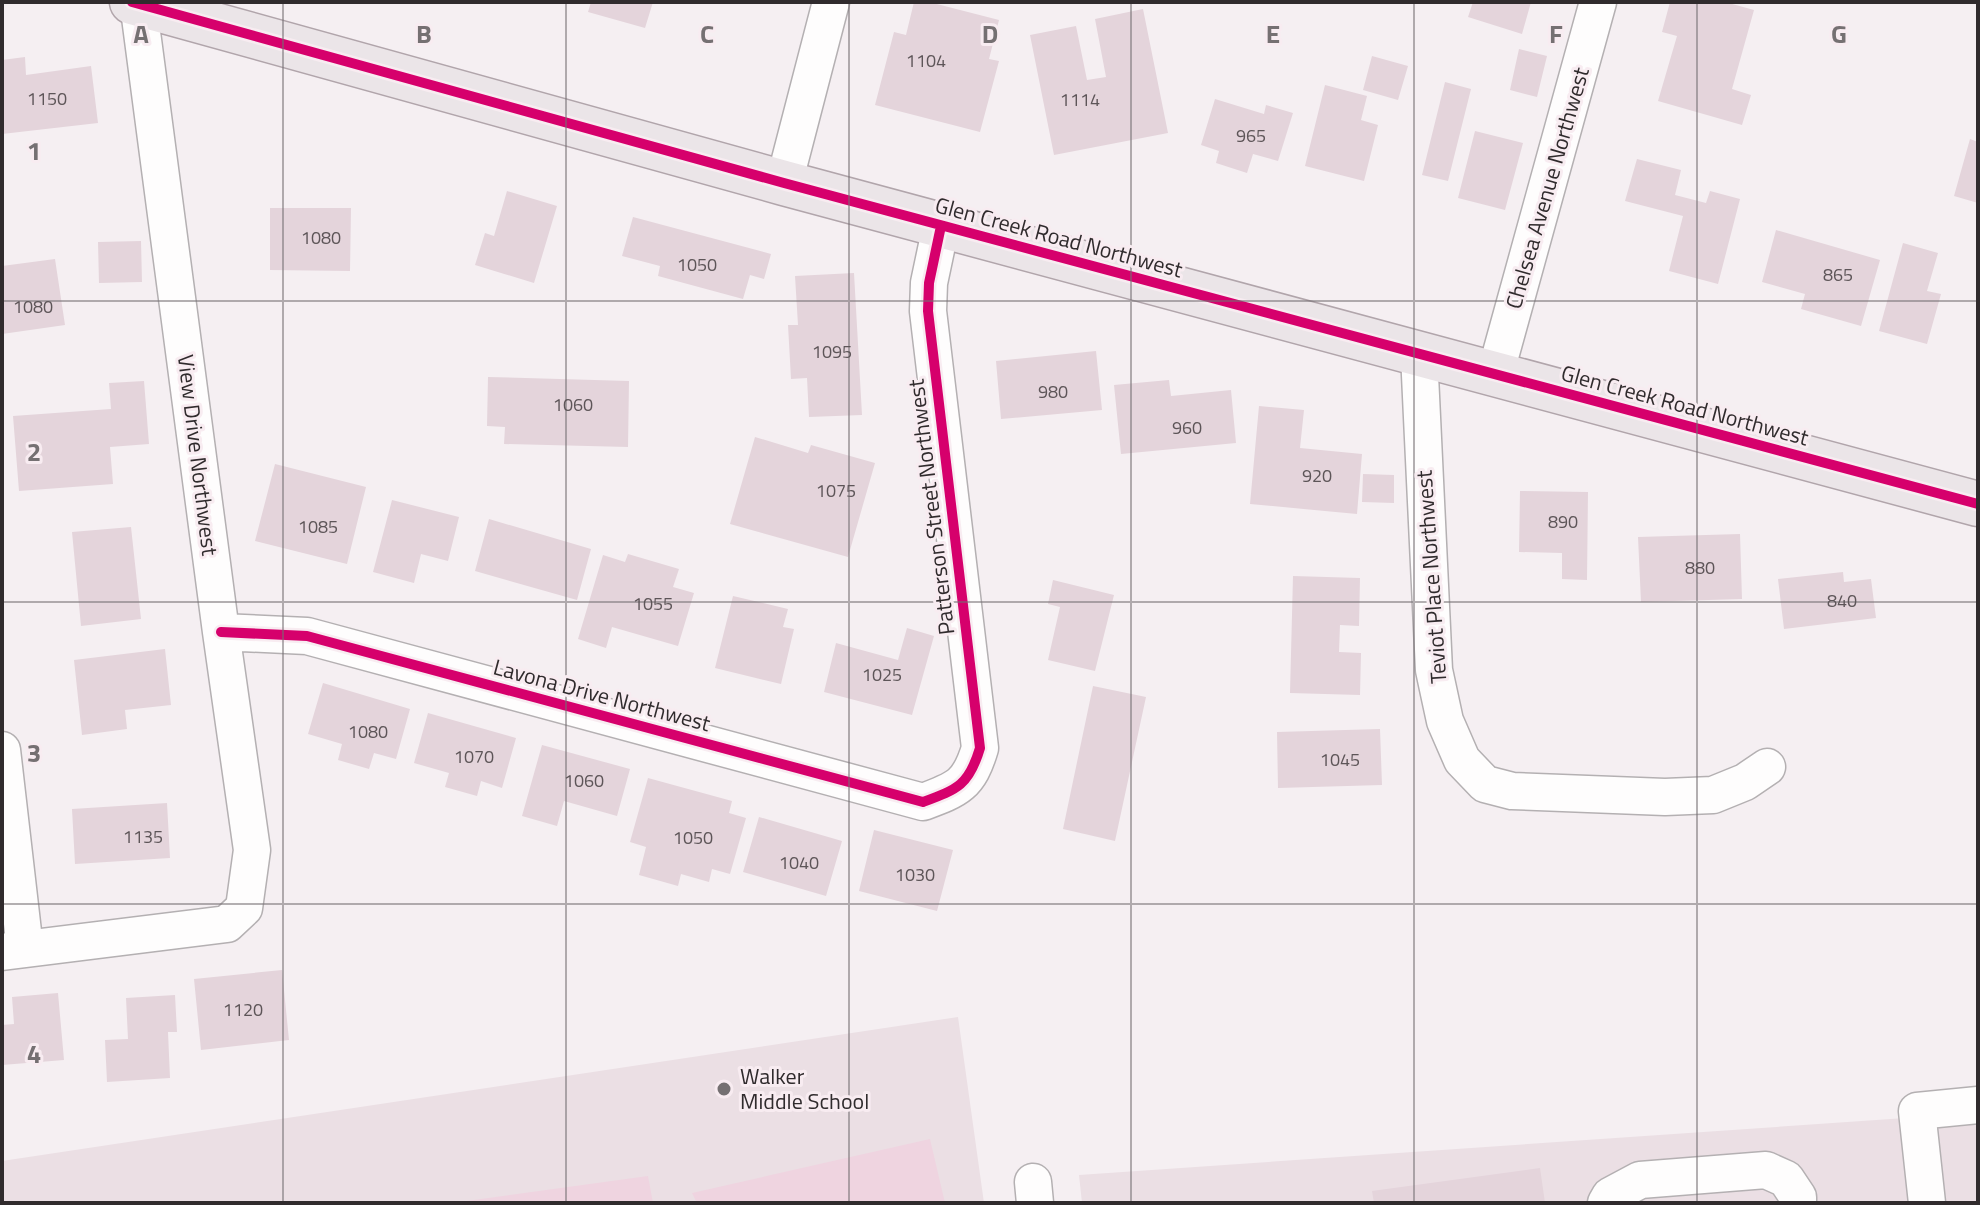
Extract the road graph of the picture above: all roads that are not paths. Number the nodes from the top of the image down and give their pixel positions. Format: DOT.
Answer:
graph roads {
  1 [pos="831,2"];
  2 [pos="1598,2"];
  3 [pos="136,3"];
  4 [pos="784,183"];
  5 [pos="941,226"];
  6 [pos="1419,354"];
  7 [pos="1495,375"];
  8 [pos="1978,504"];
  9 [pos="221,632"];
  10 [pos="2,750"];
  11 [pos="1767,767"];
  12 [pos="965,781"];
  13 [pos="14,950"];
  14 [pos="1978,1105"];
  15 [pos="1606,1203"];
  16 [pos="1798,1203"];
  17 [pos="1927,1203"];
  1 -- 4 [label="street"];
  2 -- 7 [label="street, Chelsea Avenue Northwest"];
  3 -- 4 [label="main road, Glen Creek Road Northwest"];
  3 -- 9 [label="street, View Drive Northwest"];
  4 -- 5 [label="main road, Glen Creek Road Northwest"];
  5 -- 6 [label="main road, Glen Creek Road Northwest"];
  5 -- 12 [label="street, Patterson Street Northwest"];
  6 -- 7 [label="main road, Glen Creek Road Northwest"];
  6 -- 11 [label="street, Teviot Place Northwest"];
  7 -- 8 [label="main road, Glen Creek Road Northwest"];
  9 -- 12 [label="street, Lavona Drive Northwest"];
  9 -- 13 [label="street, View Drive Northwest"];
  10 -- 13 [label="street"];
  14 -- 17 [label="street"];
  15 -- 16 [label="street"];
}
